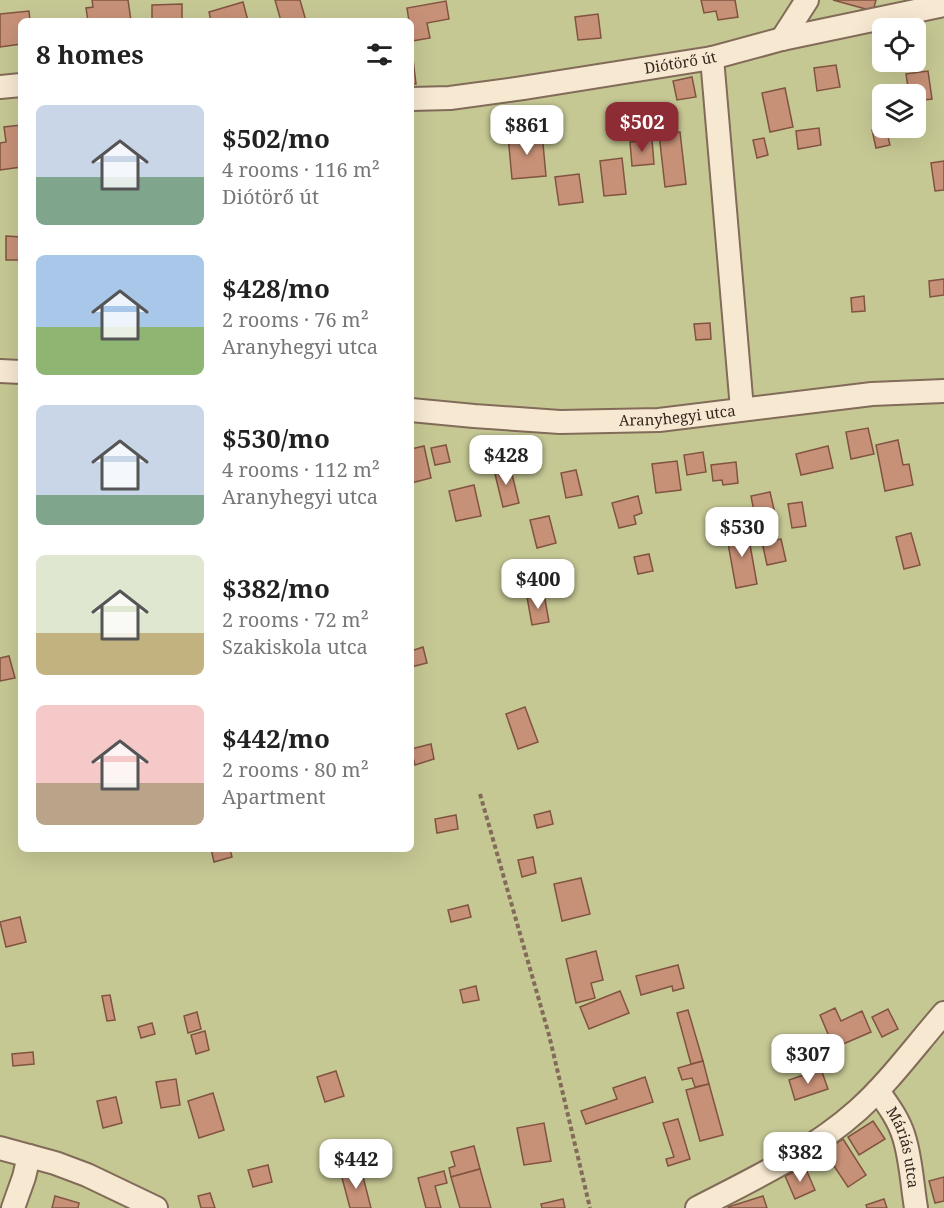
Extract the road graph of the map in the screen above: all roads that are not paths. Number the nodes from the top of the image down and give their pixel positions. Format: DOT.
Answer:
graph roads {
  1 [pos="807,0"];
  2 [pos="944,5"];
  3 [pos="782,39"];
  4 [pos="712,58"];
  5 [pos="18,85"];
  6 [pos="0,87"];
  7 [pos="414,99"];
  8 [pos="0,371"];
  9 [pos="18,372"];
  10 [pos="944,391"];
  11 [pos="742,409"];
  12 [pos="414,410"];
  13 [pos="944,1013"];
  14 [pos="878,1091"];
  15 [pos="0,1148"];
  16 [pos="29,1156"];
  17 [pos="13,1208"];
  18 [pos="156,1208"];
  19 [pos="697,1208"];
  20 [pos="916,1208"];
  1 -- 3 [label="street"];
  2 -- 3 [label="street, Diótörő út"];
  3 -- 4 [label="street, Diótörő út"];
  4 -- 7 [label="street, Diótörő út"];
  4 -- 11 [label="street"];
  5 -- 6 [label="street"];
  8 -- 9 [label="street"];
  10 -- 11 [label="street, Aranyhegyi utca"];
  11 -- 12 [label="street, Aranyhegyi utca"];
  13 -- 14 [label="street"];
  14 -- 19 [label="street"];
  14 -- 20 [label="street, Máriás utca"];
  15 -- 16 [label="street"];
  16 -- 17 [label="street"];
  16 -- 18 [label="street"];
}
